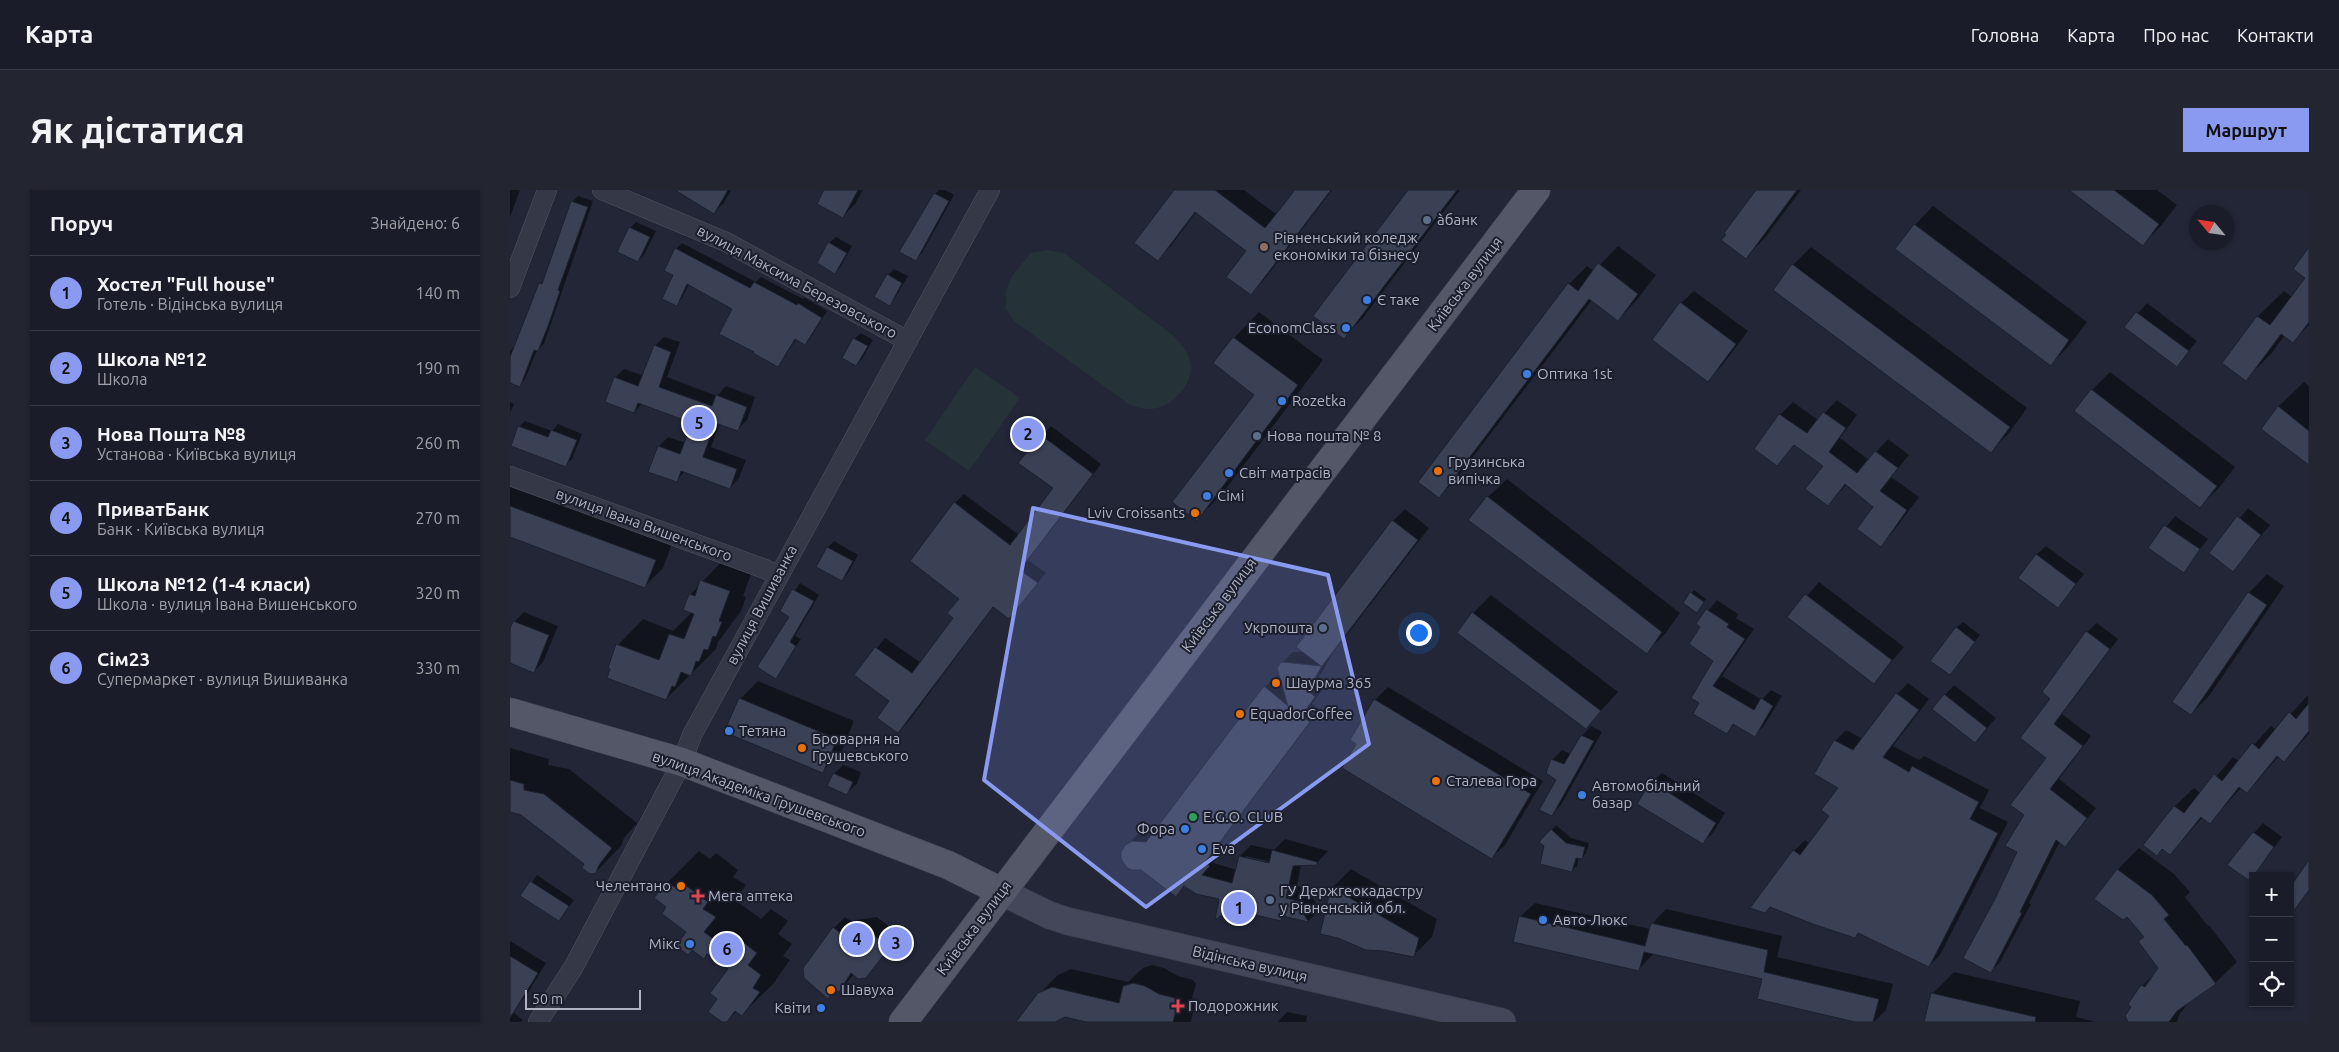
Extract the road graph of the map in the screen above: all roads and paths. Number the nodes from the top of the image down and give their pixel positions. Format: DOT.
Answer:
graph roads {
  1 [pos="547,190"];
  2 [pos="602,190"];
  3 [pos="990,190"];
  4 [pos="1536,190"];
  5 [pos="510,288"];
  6 [pos="908,341"];
  7 [pos="510,476"];
  8 [pos="778,576"];
  9 [pos="510,712"];
  10 [pos="682,762"];
  11 [pos="1002,892"];
  12 [pos="538,1022"];
  13 [pos="903,1022"];
  14 [pos="1502,1022"];
  1 -- 5 [label="street"];
  2 -- 6 [label="street, вулиця Максима Березовського"];
  3 -- 6 [label="street, вулиця Вишиванка"];
  4 -- 11 [label="main road, Київська вулиця"];
  6 -- 8 [label="street, вулиця Вишиванка"];
  7 -- 8 [label="street, вулиця Івана Вишенського"];
  8 -- 10 [label="street, вулиця Вишиванка"];
  9 -- 10 [label="main road, вулиця Академіка Грушевського"];
  10 -- 11 [label="main road, вулиця Академіка Грушевського"];
  10 -- 12 [label="street, вулиця Вишиванка"];
  11 -- 13 [label="main road, Київська вулиця"];
  11 -- 14 [label="main road, Відінська вулиця"];
}
